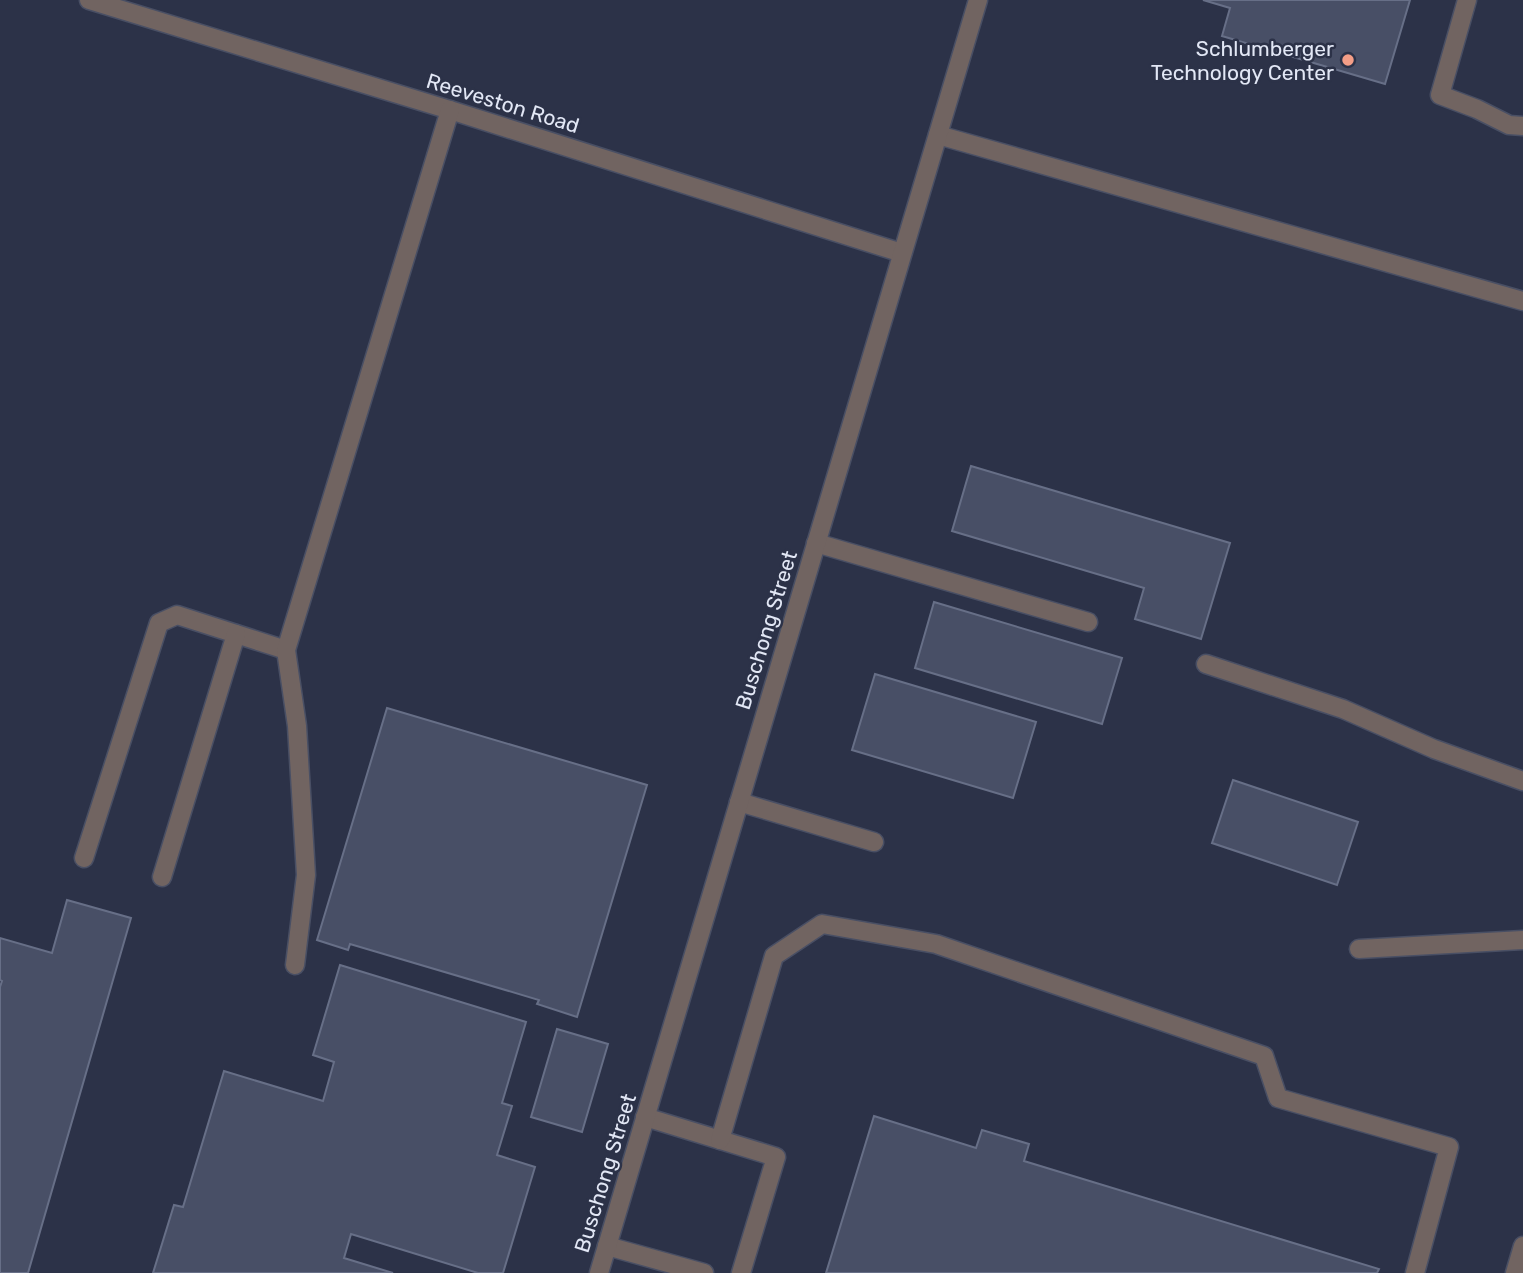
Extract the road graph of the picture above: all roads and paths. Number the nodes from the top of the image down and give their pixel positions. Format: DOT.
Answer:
graph roads {
  1 [pos="89,0"];
  2 [pos="978,0"];
  3 [pos="1467,0"];
  4 [pos="450,110"];
  5 [pos="1523,126"];
  6 [pos="937,135"];
  7 [pos="902,253"];
  8 [pos="1523,301"];
  9 [pos="816,544"];
  10 [pos="1088,622"];
  11 [pos="236,634"];
  12 [pos="286,650"];
  13 [pos="1206,664"];
  14 [pos="1523,782"];
  15 [pos="739,802"];
  16 [pos="874,842"];
  17 [pos="84,858"];
  18 [pos="162,877"];
  19 [pos="1523,940"];
  20 [pos="1359,949"];
  21 [pos="295,965"];
  22 [pos="645,1117"];
  23 [pos="720,1140"];
  24 [pos="607,1245"];
  25 [pos="1523,1246"];
  26 [pos="599,1273"];
  27 [pos="704,1273"];
  28 [pos="741,1273"];
  29 [pos="1415,1273"];
  30 [pos="1515,1273"];
  1 -- 4 [label="street, Reeveston Road"];
  2 -- 6 [label="street, Buschong Street"];
  3 -- 5 [label="street"];
  4 -- 7 [label="street, Reeveston Road"];
  4 -- 12 [label="street"];
  6 -- 7 [label="street, Buschong Street"];
  6 -- 8 [label="street"];
  7 -- 9 [label="street, Buschong Street"];
  9 -- 10 [label="street"];
  9 -- 15 [label="street, Buschong Street"];
  11 -- 12 [label="street"];
  11 -- 17 [label="street"];
  11 -- 18 [label="street"];
  12 -- 21 [label="street"];
  13 -- 14 [label="street"];
  15 -- 16 [label="street"];
  15 -- 22 [label="street, Buschong Street"];
  19 -- 20 [label="street"];
  22 -- 23 [label="street"];
  22 -- 24 [label="street, Buschong Street"];
  23 -- 28 [label="street"];
  23 -- 29 [label="street"];
  24 -- 26 [label="street, Buschong Street"];
  24 -- 27 [label="street"];
  25 -- 30 [label="street"];
}
